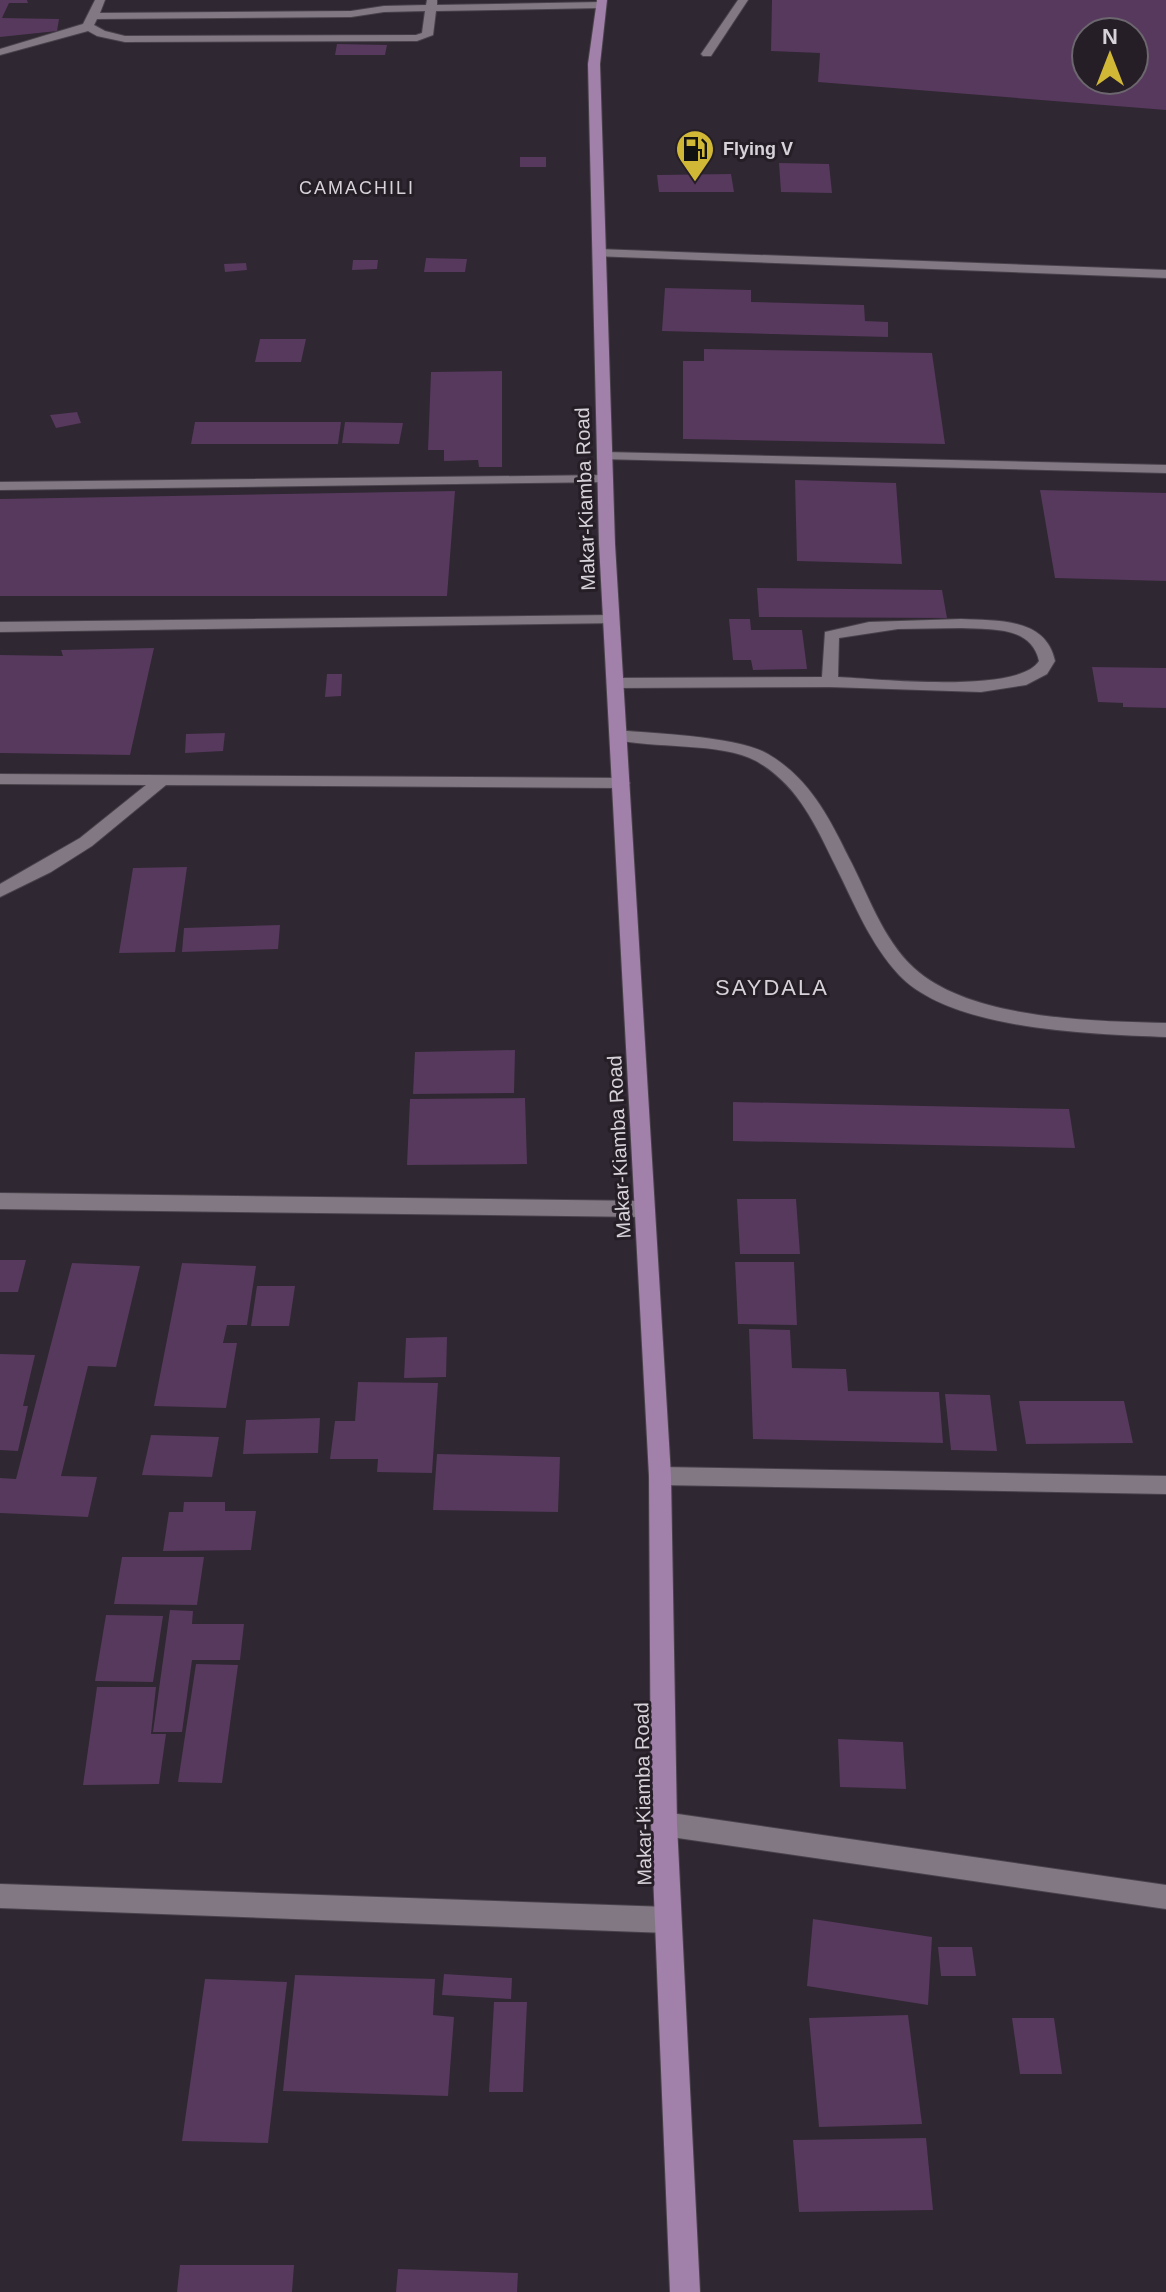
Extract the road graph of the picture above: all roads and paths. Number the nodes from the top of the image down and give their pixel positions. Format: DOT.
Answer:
graph roads {
  1 [pos="743,0"];
  2 [pos="99,2"];
  3 [pos="602,2"];
  4 [pos="432,4"];
  5 [pos="132,10"];
  6 [pos="90,21"];
  7 [pos="0,52"];
  8 [pos="707,54"];
  9 [pos="598,253"];
  10 [pos="1166,274"];
  11 [pos="605,456"];
  12 [pos="1166,469"];
  13 [pos="606,479"];
  14 [pos="0,486"];
  15 [pos="612,620"];
  16 [pos="0,627"];
  17 [pos="830,682"];
  18 [pos="615,683"];
  19 [pos="618,735"];
  20 [pos="0,779"];
  21 [pos="162,780"];
  22 [pos="621,783"];
  23 [pos="0,891"];
  24 [pos="1166,1030"];
  25 [pos="0,1201"];
  26 [pos="644,1209"];
  27 [pos="660,1476"];
  28 [pos="1166,1485"];
  29 [pos="664,1824"];
  30 [pos="0,1896"];
  31 [pos="1166,1897"];
  32 [pos="668,1920"];
  33 [pos="685,2292"];
  1 -- 8 [label="street"];
  2 -- 5 [label="street"];
  2 -- 6 [label="street"];
  3 -- 4 [label="street"];
  3 -- 9 [label="main road, Makar-Kiamba Road"];
  4 -- 5 [label="street"];
  4 -- 6 [label="street"];
  5 -- 6 [label="street"];
  6 -- 7 [label="street"];
  9 -- 10 [label="street"];
  9 -- 11 [label="main road, Makar-Kiamba Road"];
  11 -- 12 [label="street"];
  11 -- 13 [label="main road, Makar-Kiamba Road"];
  13 -- 14 [label="street"];
  13 -- 15 [label="main road, Makar-Kiamba Road"];
  15 -- 16 [label="street"];
  15 -- 18 [label="main road, Makar-Kiamba Road"];
  17 -- 17 [label="street"];
  17 -- 18 [label="street"];
  18 -- 19 [label="main road, Makar-Kiamba Road"];
  19 -- 22 [label="main road, Makar-Kiamba Road"];
  19 -- 24 [label="street"];
  20 -- 21 [label="street"];
  21 -- 22 [label="street"];
  21 -- 23 [label="street"];
  22 -- 26 [label="main road, Makar-Kiamba Road"];
  25 -- 26 [label="street"];
  26 -- 27 [label="main road, Makar-Kiamba Road"];
  27 -- 28 [label="street"];
  27 -- 29 [label="main road, Makar-Kiamba Road"];
  29 -- 31 [label="street"];
  29 -- 32 [label="main road, Makar-Kiamba Road"];
  30 -- 32 [label="street"];
  32 -- 33 [label="main road, Makar-Kiamba Road"];
}
